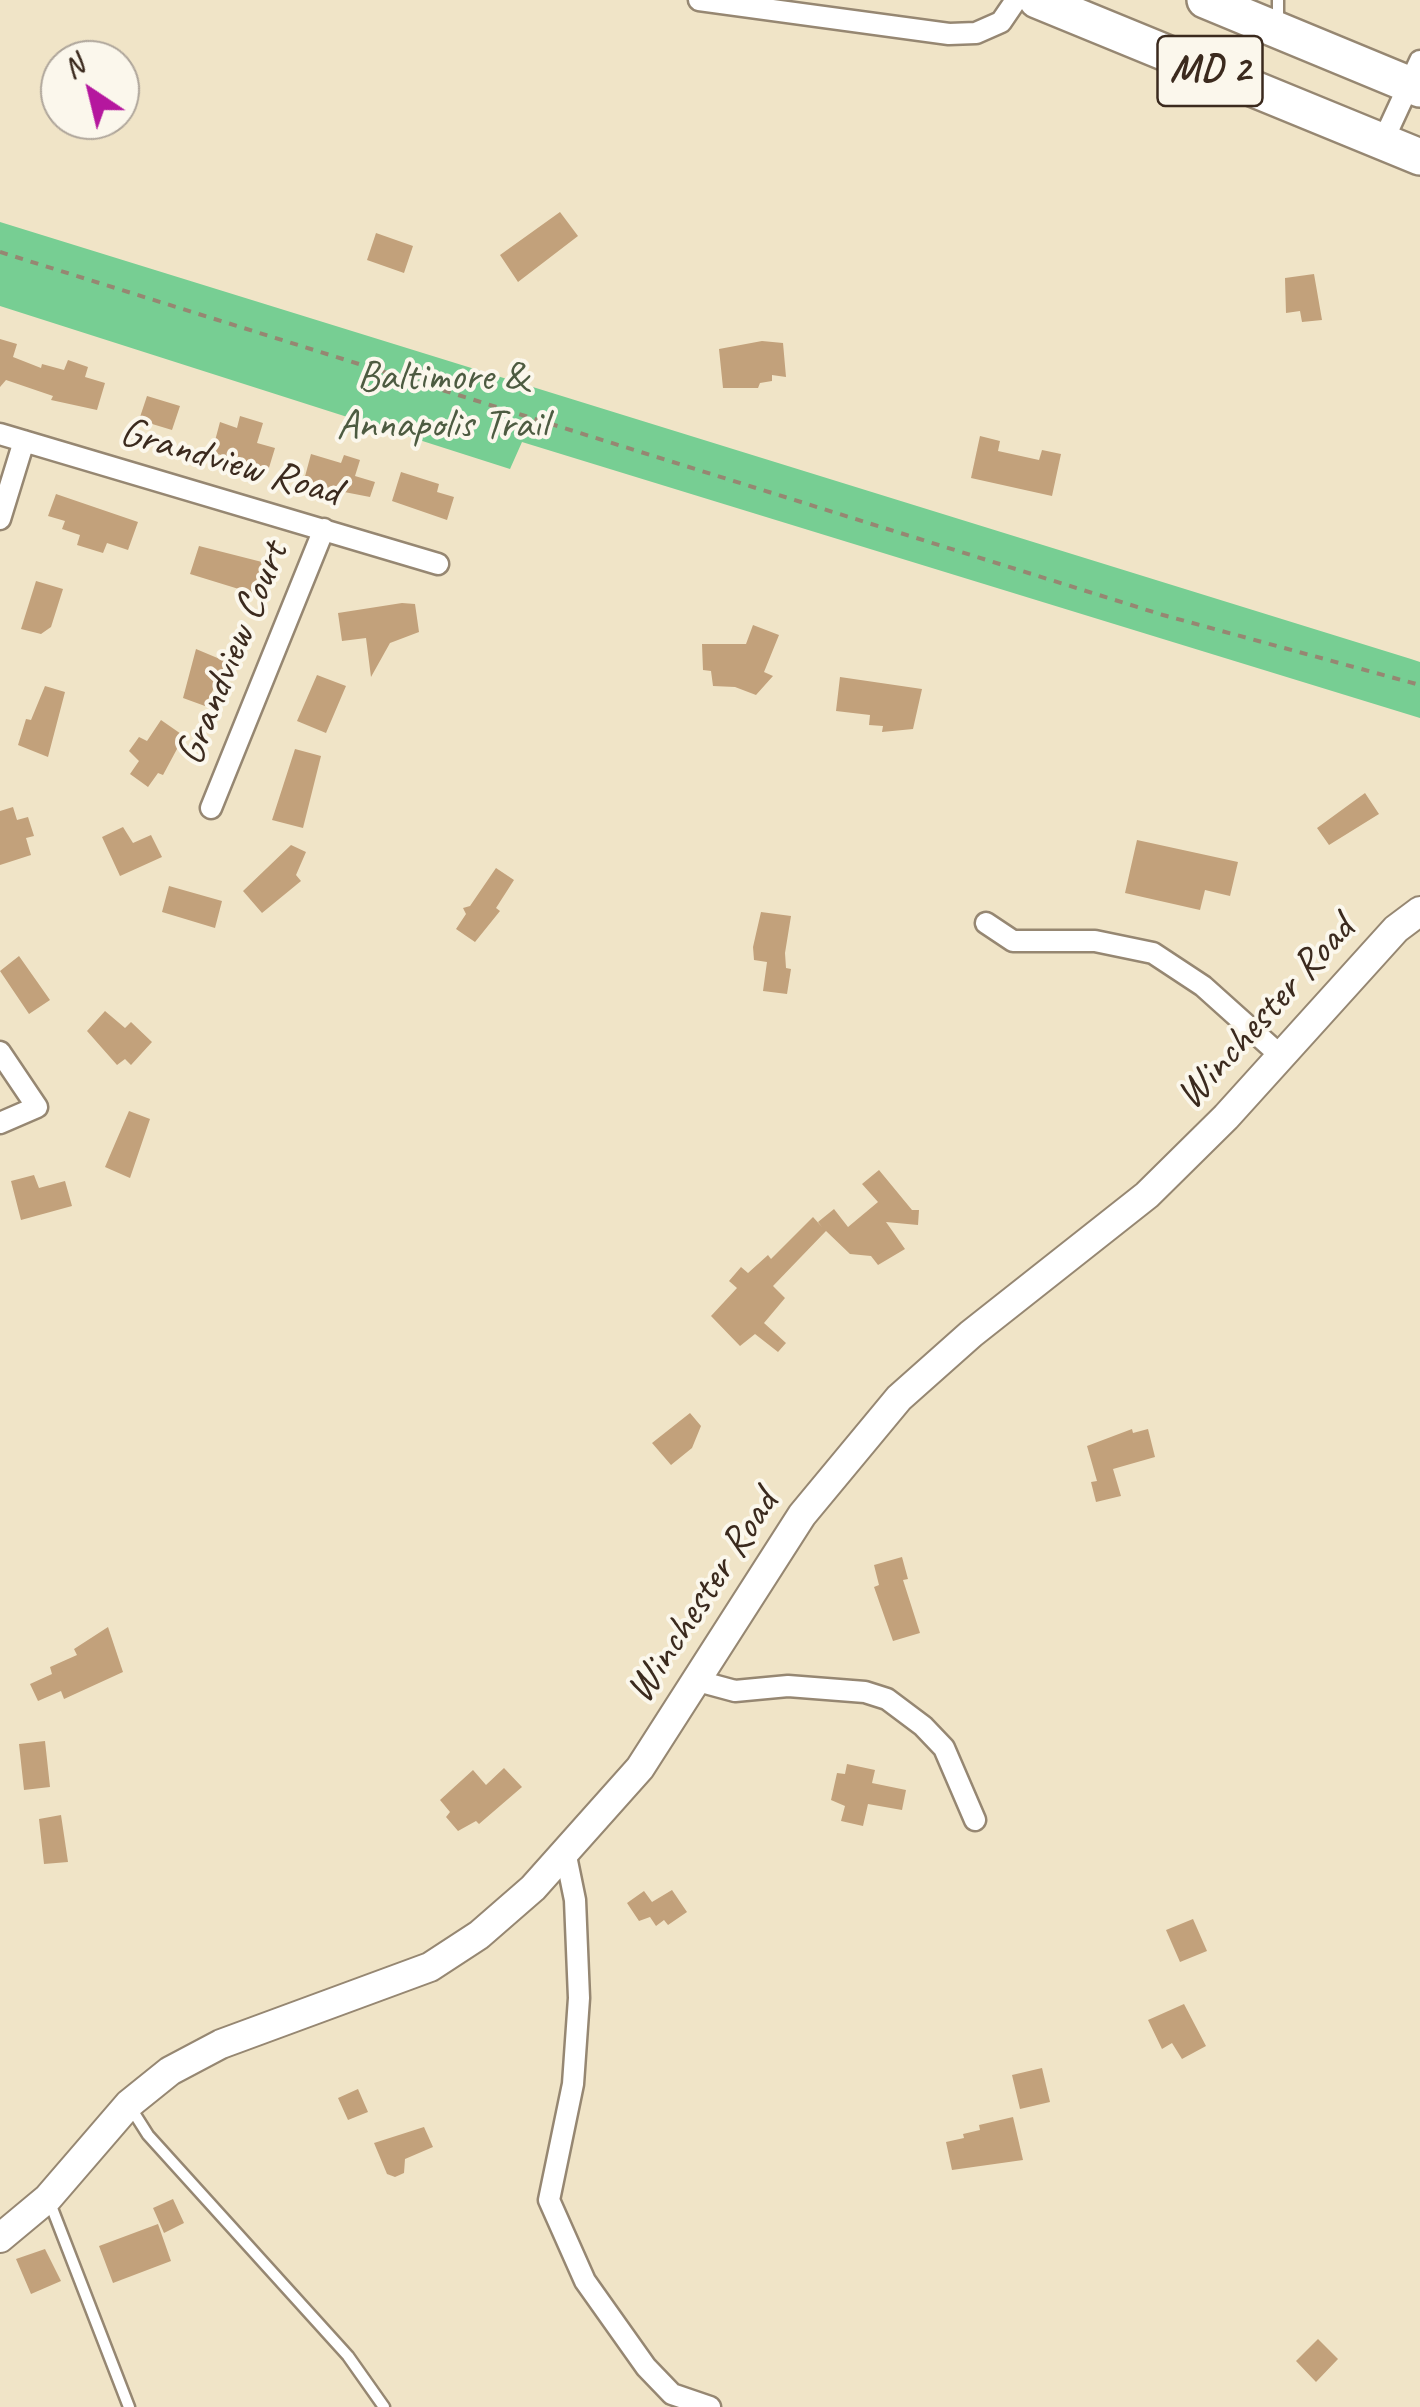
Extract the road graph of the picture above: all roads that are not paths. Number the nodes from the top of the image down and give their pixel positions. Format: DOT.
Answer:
graph roads {
  1 [pos="699,0"];
  2 [pos="1016,0"];
  3 [pos="1036,0"];
  4 [pos="1205,0"];
  5 [pos="1278,15"];
  6 [pos="1416,78"];
  7 [pos="1382,141"];
  8 [pos="1420,157"];
  9 [pos="0,434"];
  10 [pos="24,441"];
  11 [pos="0,518"];
  12 [pos="324,529"];
  13 [pos="438,564"];
  14 [pos="211,808"];
  15 [pos="1420,911"];
  16 [pos="986,923"];
  17 [pos="0,1052"];
  18 [pos="1281,1056"];
  19 [pos="0,1123"];
  20 [pos="698,1681"];
  21 [pos="975,1820"];
  22 [pos="566,1856"];
  23 [pos="129,2104"];
  24 [pos="48,2198"];
  25 [pos="0,2238"];
  26 [pos="129,2407"];
  27 [pos="384,2407"];
  28 [pos="710,2407"];
  1 -- 2 [label="street"];
  3 -- 7 [label="highway, MD 2"];
  4 -- 5 [label="highway, MD 2"];
  5 -- 6 [label="highway, MD 2"];
  6 -- 7 [label="street"];
  7 -- 8 [label="highway, MD 2"];
  9 -- 10 [label="street, Grandview Road"];
  10 -- 11 [label="street"];
  10 -- 12 [label="street, Grandview Road"];
  12 -- 13 [label="street, Grandview Road"];
  12 -- 14 [label="street, Grandview Court"];
  15 -- 18 [label="street, Winchester Road"];
  16 -- 18 [label="street"];
  17 -- 19 [label="street"];
  18 -- 20 [label="street, Winchester Road"];
  20 -- 21 [label="street"];
  20 -- 22 [label="street, Winchester Road"];
  22 -- 23 [label="street, Winchester Road"];
  22 -- 28 [label="street"];
  23 -- 24 [label="street, Winchester Road"];
  23 -- 27 [label="lane"];
  24 -- 25 [label="street, Winchester Road"];
  24 -- 26 [label="lane"];
}
